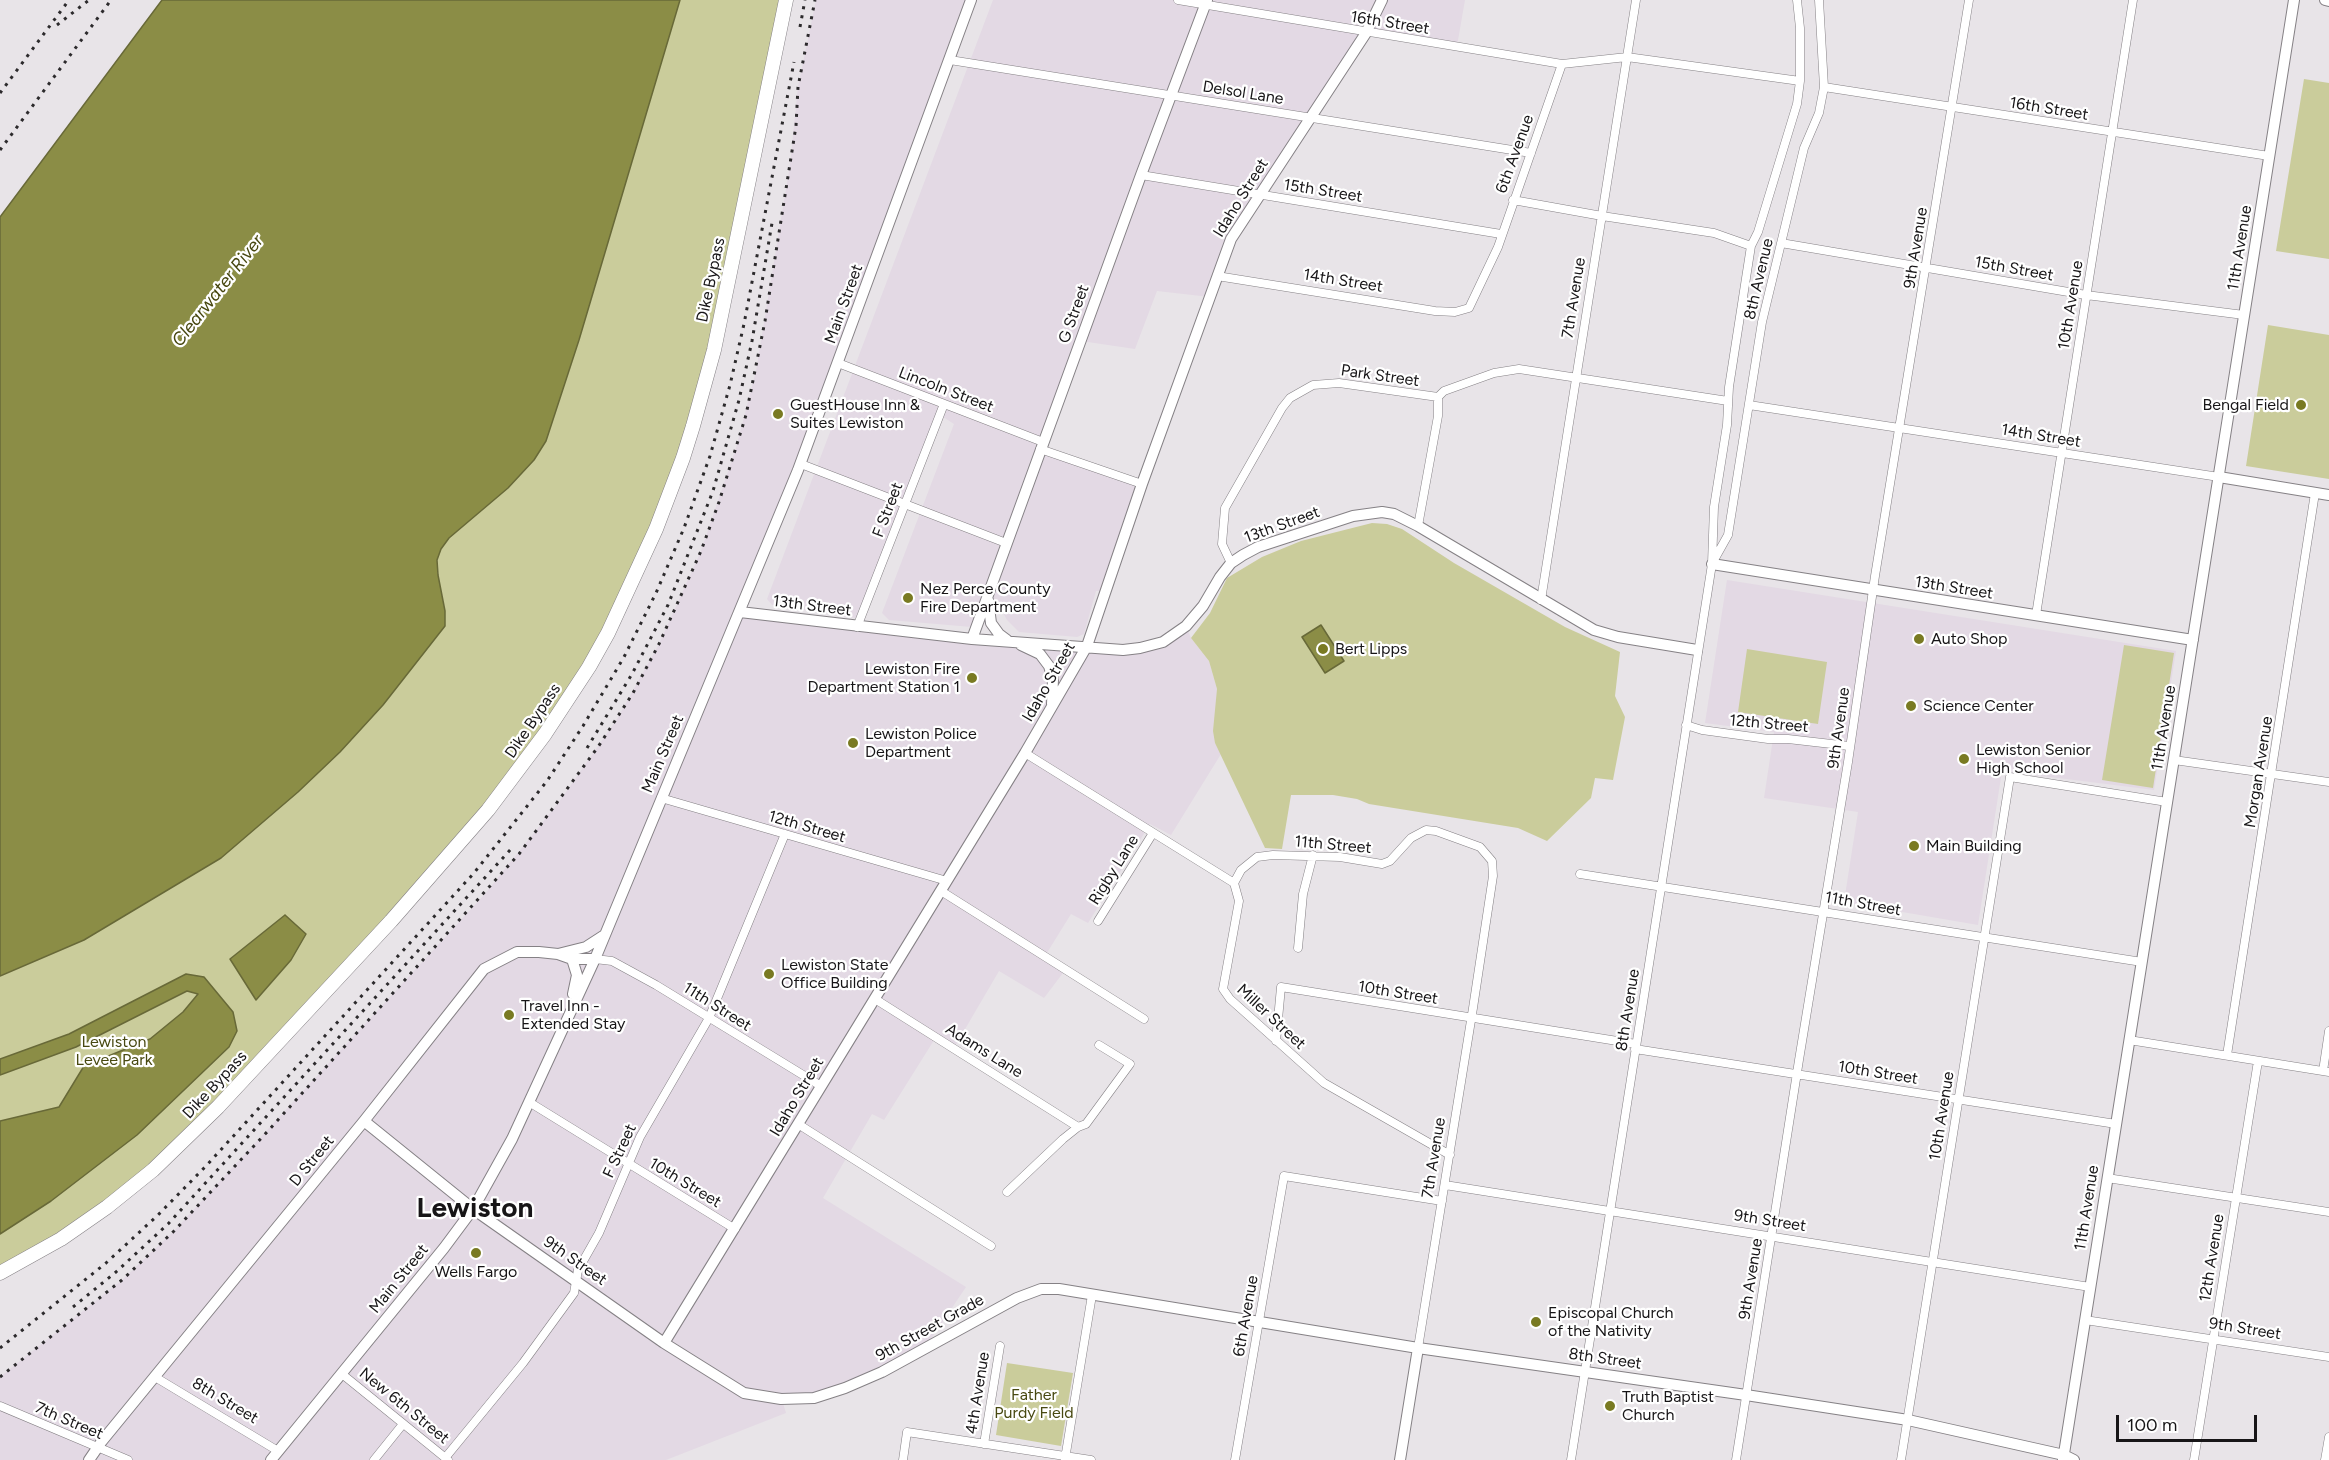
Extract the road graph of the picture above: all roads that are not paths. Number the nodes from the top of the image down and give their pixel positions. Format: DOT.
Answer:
graph roads {
  1 [pos="786,0"];
  2 [pos="971,0"];
  3 [pos="1178,0"];
  4 [pos="1382,0"];
  5 [pos="1636,0"];
  6 [pos="1797,0"];
  7 [pos="1820,0"];
  8 [pos="1969,0"];
  9 [pos="2133,0"];
  10 [pos="2294,0"];
  11 [pos="1206,2"];
  12 [pos="1366,33"];
  13 [pos="1627,57"];
  14 [pos="950,60"];
  15 [pos="1562,64"];
  16 [pos="1800,81"];
  17 [pos="1824,87"];
  18 [pos="1171,94"];
  19 [pos="1952,107"];
  20 [pos="1311,117"];
  21 [pos="2112,132"];
  22 [pos="1531,153"];
  23 [pos="2269,156"];
  24 [pos="1141,175"];
  25 [pos="1259,195"];
  26 [pos="1513,200"];
  27 [pos="1602,216"];
  28 [pos="1501,234"];
  29 [pos="1781,243"];
  30 [pos="1751,246"];
  31 [pos="1926,268"];
  32 [pos="1217,276"];
  33 [pos="2086,295"];
  34 [pos="1464,311"];
  35 [pos="2244,315"];
  36 [pos="838,363"];
  37 [pos="1576,377"];
  38 [pos="1438,397"];
  39 [pos="1728,401"];
  40 [pos="944,404"];
  41 [pos="1749,405"];
  42 [pos="1899,428"];
  43 [pos="1042,446"];
  44 [pos="2061,454"];
  45 [pos="801,464"];
  46 [pos="2218,477"];
  47 [pos="1142,484"];
  48 [pos="2315,493"];
  49 [pos="2329,495"];
  50 [pos="905,504"];
  51 [pos="1419,526"];
  52 [pos="1006,543"];
  53 [pos="1231,564"];
  54 [pos="1712,564"];
  55 [pos="1873,590"];
  56 [pos="988,593"];
  57 [pos="1541,600"];
  58 [pos="740,612"];
  59 [pos="2036,615"];
  60 [pos="857,627"];
  61 [pos="972,639"];
  62 [pos="2193,640"];
  63 [pos="1008,641"];
  64 [pos="1087,646"];
  65 [pos="1697,650"];
  66 [pos="1052,707"];
  67 [pos="1686,725"];
  68 [pos="1850,746"];
  69 [pos="1025,753"];
  70 [pos="2174,760"];
  71 [pos="2272,774"];
  72 [pos="2329,782"];
  73 [pos="661,798"];
  74 [pos="2167,802"];
  75 [pos="1153,833"];
  76 [pos="785,834"];
  77 [pos="1313,855"];
  78 [pos="1492,861"];
  79 [pos="1580,874"];
  80 [pos="1234,883"];
  81 [pos="944,886"];
  82 [pos="1661,887"];
  83 [pos="1823,911"];
  84 [pos="1098,921"];
  85 [pos="604,936"];
  86 [pos="1984,939"];
  87 [pos="1298,948"];
  88 [pos="558,954"];
  89 [pos="572,959"];
  90 [pos="595,959"];
  91 [pos="2142,962"];
  92 [pos="875,999"];
  93 [pos="568,1018"];
  94 [pos="709,1018"];
  95 [pos="1471,1018"];
  96 [pos="1144,1019"];
  97 [pos="2329,1031"];
  98 [pos="2129,1040"];
  99 [pos="1276,1041"];
  100 [pos="1099,1045"];
  101 [pos="1636,1047"];
  102 [pos="2227,1055"];
  103 [pos="2258,1061"];
  104 [pos="2326,1071"];
  105 [pos="1796,1074"];
  106 [pos="821,1086"];
  107 [pos="1959,1099"];
  108 [pos="529,1102"];
  109 [pos="364,1121"];
  110 [pos="798,1124"];
  111 [pos="2116,1125"];
  112 [pos="1078,1127"];
  113 [pos="1450,1155"];
  114 [pos="627,1163"];
  115 [pos="2107,1178"];
  116 [pos="1445,1185"];
  117 [pos="1007,1192"];
  118 [pos="2235,1198"];
  119 [pos="1442,1201"];
  120 [pos="473,1209"];
  121 [pos="1609,1211"];
  122 [pos="2329,1212"];
  123 [pos="735,1229"];
  124 [pos="1771,1237"];
  125 [pos="991,1246"];
  126 [pos="1933,1261"];
  127 [pos="0,1274"];
  128 [pos="577,1280"];
  129 [pos="2090,1287"];
  130 [pos="1092,1295"];
  131 [pos="2085,1320"];
  132 [pos="1258,1323"];
  133 [pos="2214,1340"];
  134 [pos="664,1343"];
  135 [pos="1000,1346"];
  136 [pos="1418,1348"];
  137 [pos="2329,1357"];
  138 [pos="1585,1372"];
  139 [pos="342,1374"];
  140 [pos="155,1377"];
  141 [pos="1746,1395"];
  142 [pos="782,1399"];
  143 [pos="0,1406"];
  144 [pos="1908,1420"];
  145 [pos="404,1424"];
  146 [pos="2329,1437"];
  147 [pos="984,1444"];
  148 [pos="97,1448"];
  149 [pos="278,1451"];
  150 [pos="2063,1457"];
  151 [pos="1065,1458"];
  152 [pos="447,1459"];
  153 [pos="89,1460"];
  154 [pos="128,1460"];
  155 [pos="271,1460"];
  156 [pos="374,1460"];
  157 [pos="903,1460"];
  158 [pos="1091,1460"];
  159 [pos="1235,1460"];
  160 [pos="1400,1460"];
  161 [pos="1571,1460"];
  162 [pos="1736,1460"];
  163 [pos="1901,1460"];
  164 [pos="2074,1460"];
  165 [pos="2194,1460"];
  166 [pos="2325,1460"];
  1 -- 127 [label="highway, Dike Bypass"];
  2 -- 14 [label="main road, Main Street"];
  3 -- 11 [label="street, 16th Street"];
  4 -- 12 [label="main road, Idaho Street"];
  5 -- 13 [label="street, 7th Avenue"];
  6 -- 16 [label="street, 8th Avenue"];
  7 -- 17 [label="street, 8th Avenue"];
  8 -- 19 [label="street, 9th Avenue"];
  9 -- 21 [label="street, 10th Avenue"];
  10 -- 23 [label="main road, 11th Avenue"];
  11 -- 12 [label="street, 16th Street"];
  11 -- 18 [label="main road, G Street"];
  12 -- 15 [label="street, 16th Street"];
  12 -- 20 [label="main road, Idaho Street"];
  13 -- 15 [label="street"];
  13 -- 16 [label="street"];
  13 -- 27 [label="street, 7th Avenue"];
  14 -- 18 [label="street, Delsol Lane"];
  14 -- 36 [label="main road, Main Street"];
  15 -- 22 [label="street, 6th Avenue"];
  16 -- 30 [label="street, 8th Avenue"];
  17 -- 19 [label="street, 16th Street"];
  17 -- 29 [label="street, 8th Avenue"];
  18 -- 20 [label="street, Delsol Lane"];
  18 -- 24 [label="main road, G Street"];
  19 -- 21 [label="street, 16th Street"];
  19 -- 31 [label="street, 9th Avenue"];
  20 -- 22 [label="street, Delsol Lane"];
  20 -- 25 [label="main road, Idaho Street"];
  21 -- 23 [label="street, 16th Street"];
  21 -- 33 [label="street, 10th Avenue"];
  22 -- 26 [label="street, 6th Avenue"];
  23 -- 35 [label="main road, 11th Avenue"];
  24 -- 25 [label="street, 15th Street"];
  24 -- 43 [label="main road, G Street"];
  25 -- 28 [label="street, 15th Street"];
  25 -- 32 [label="main road, Idaho Street"];
  26 -- 27 [label="street"];
  26 -- 28 [label="street, 6th Avenue"];
  27 -- 30 [label="street"];
  27 -- 37 [label="street, 7th Avenue"];
  28 -- 34 [label="street, 6th Avenue"];
  29 -- 31 [label="street, 15th Street"];
  29 -- 41 [label="street, 8th Avenue"];
  30 -- 39 [label="street, 8th Avenue"];
  31 -- 33 [label="street, 15th Street"];
  31 -- 42 [label="street, 9th Avenue"];
  32 -- 34 [label="street, 14th Street"];
  32 -- 47 [label="main road, Idaho Street"];
  33 -- 35 [label="street, 15th Street"];
  33 -- 44 [label="street, 10th Avenue"];
  35 -- 46 [label="main road, 11th Avenue"];
  36 -- 40 [label="street, Lincoln Street"];
  36 -- 45 [label="main road, Main Street"];
  37 -- 38 [label="street, Park Street"];
  37 -- 39 [label="street"];
  37 -- 57 [label="street, 7th Avenue"];
  38 -- 51 [label="street"];
  38 -- 53 [label="street, Park Street"];
  39 -- 54 [label="street, 8th Avenue"];
  40 -- 43 [label="street, Lincoln Street"];
  40 -- 50 [label="street, F Street"];
  41 -- 42 [label="street, 14th Street"];
  41 -- 54 [label="street, 8th Avenue"];
  42 -- 44 [label="street, 14th Street"];
  42 -- 55 [label="street, 9th Avenue"];
  43 -- 47 [label="street, Lincoln Street"];
  43 -- 52 [label="main road, G Street"];
  44 -- 46 [label="street, 14th Street"];
  44 -- 59 [label="street, 10th Avenue"];
  45 -- 50 [label="street"];
  45 -- 58 [label="main road, Main Street"];
  46 -- 48 [label="main road, 14th Street"];
  46 -- 62 [label="main road, 11th Avenue"];
  47 -- 64 [label="main road, Idaho Street"];
  48 -- 49 [label="main road, 14th Street"];
  48 -- 71 [label="street, Morgan Avenue"];
  50 -- 52 [label="street"];
  50 -- 60 [label="street, F Street"];
  51 -- 53 [label="main road, 13th Street"];
  51 -- 57 [label="main road, 13th Street"];
  52 -- 56 [label="main road, G Street"];
  53 -- 64 [label="main road, 13th Street"];
  54 -- 55 [label="main road, 13th Street"];
  54 -- 65 [label="street, 8th Avenue"];
  55 -- 59 [label="main road, 13th Street"];
  55 -- 68 [label="street, 9th Avenue"];
  56 -- 61 [label="main road, G Street"];
  56 -- 63 [label="main road"];
  57 -- 65 [label="main road, 13th Street"];
  58 -- 60 [label="main road, 13th Street"];
  58 -- 73 [label="main road, Main Street"];
  59 -- 62 [label="main road, 13th Street"];
  60 -- 61 [label="main road, 13th Street"];
  61 -- 63 [label="main road, 13th Street"];
  62 -- 70 [label="main road, 11th Avenue"];
  63 -- 64 [label="main road, 13th Street"];
  63 -- 66 [label="main road"];
  64 -- 66 [label="main road, Idaho Street"];
  65 -- 67 [label="street, 8th Avenue"];
  66 -- 69 [label="main road, Idaho Street"];
  67 -- 68 [label="street, 12th Street"];
  67 -- 82 [label="street, 8th Avenue"];
  68 -- 83 [label="street, 9th Avenue"];
  69 -- 75 [label="street"];
  69 -- 81 [label="main road, Idaho Street"];
  70 -- 71 [label="street"];
  70 -- 74 [label="main road, 11th Avenue"];
  71 -- 72 [label="street"];
  71 -- 102 [label="street, Morgan Avenue"];
  73 -- 76 [label="street, 12th Street"];
  73 -- 85 [label="main road, Main Street"];
  74 -- 86 [label="street, 10th Avenue"];
  74 -- 91 [label="main road, 11th Avenue"];
  75 -- 80 [label="street"];
  75 -- 84 [label="street, Rigby Lane"];
  76 -- 81 [label="street, 12th Street"];
  76 -- 94 [label="street, F Street"];
  77 -- 78 [label="street, 11th Street"];
  77 -- 80 [label="street, 11th Street"];
  77 -- 87 [label="street"];
  78 -- 95 [label="street, 7th Avenue"];
  79 -- 82 [label="street, 11th Street"];
  80 -- 99 [label="street, Miller Street"];
  81 -- 92 [label="main road, Idaho Street"];
  81 -- 96 [label="street, 12th Street"];
  82 -- 83 [label="street, 11th Street"];
  82 -- 101 [label="street, 8th Avenue"];
  83 -- 86 [label="street, 11th Street"];
  83 -- 105 [label="street, 9th Avenue"];
  85 -- 88 [label="main road"];
  85 -- 90 [label="main road, Main Street"];
  86 -- 91 [label="street, 11th Street"];
  86 -- 107 [label="street, 10th Avenue"];
  88 -- 89 [label="main road, D Street"];
  88 -- 109 [label="main road, D Street"];
  89 -- 90 [label="main road, D Street"];
  89 -- 93 [label="main road"];
  90 -- 93 [label="main road, Main Street"];
  90 -- 94 [label="street, 11th Street"];
  91 -- 98 [label="main road, 11th Avenue"];
  92 -- 106 [label="main road, Idaho Street"];
  92 -- 112 [label="street, Adams Lane"];
  93 -- 108 [label="main road, Main Street"];
  94 -- 106 [label="street, 11th Street"];
  94 -- 114 [label="street, F Street"];
  95 -- 99 [label="street, 10th Street"];
  95 -- 101 [label="street, 10th Street"];
  95 -- 113 [label="street, 7th Avenue"];
  97 -- 104 [label="street"];
  98 -- 102 [label="street"];
  98 -- 111 [label="main road, 11th Avenue"];
  99 -- 113 [label="street, Miller Street"];
  100 -- 112 [label="street"];
  101 -- 105 [label="street, 10th Street"];
  101 -- 121 [label="street, 8th Avenue"];
  102 -- 103 [label="street"];
  103 -- 104 [label="street"];
  103 -- 118 [label="street, 12th Avenue"];
  105 -- 107 [label="street, 10th Street"];
  105 -- 124 [label="street, 9th Avenue"];
  106 -- 110 [label="main road, Idaho Street"];
  107 -- 111 [label="street, 10th Street"];
  107 -- 126 [label="street, 10th Avenue"];
  108 -- 114 [label="street, 10th Street"];
  108 -- 120 [label="main road, Main Street"];
  109 -- 120 [label="main road, 9th Street"];
  109 -- 140 [label="main road, D Street"];
  110 -- 123 [label="main road, Idaho Street"];
  110 -- 125 [label="street"];
  111 -- 115 [label="main road, 11th Avenue"];
  112 -- 117 [label="street"];
  113 -- 116 [label="street, 7th Avenue"];
  114 -- 123 [label="street, 10th Street"];
  114 -- 128 [label="street, F Street"];
  115 -- 118 [label="street"];
  115 -- 129 [label="main road, 11th Avenue"];
  116 -- 119 [label="street, 7th Avenue"];
  116 -- 121 [label="street, 9th Street"];
  118 -- 122 [label="street"];
  118 -- 133 [label="street, 12th Avenue"];
  119 -- 132 [label="street, 6th Avenue"];
  119 -- 136 [label="street, 7th Avenue"];
  120 -- 128 [label="main road, 9th Street"];
  120 -- 139 [label="main road, Main Street"];
  121 -- 124 [label="street, 9th Street"];
  121 -- 138 [label="street, 8th Avenue"];
  123 -- 134 [label="main road, Idaho Street"];
  124 -- 126 [label="street, 9th Street"];
  124 -- 141 [label="street, 9th Avenue"];
  126 -- 129 [label="street, 9th Street"];
  126 -- 144 [label="street, 10th Avenue"];
  128 -- 134 [label="main road, 9th Street"];
  128 -- 152 [label="street, F Street"];
  129 -- 131 [label="main road, 11th Avenue"];
  130 -- 132 [label="main road, 8th Street"];
  130 -- 142 [label="main road, 9th Street Grade"];
  130 -- 151 [label="street"];
  131 -- 133 [label="street, 9th Street"];
  131 -- 150 [label="main road, 11th Avenue"];
  132 -- 136 [label="main road, 8th Street"];
  132 -- 159 [label="street, 6th Avenue"];
  133 -- 137 [label="street, 9th Street"];
  133 -- 165 [label="street, 12th Avenue"];
  134 -- 142 [label="main road, 9th Street"];
  135 -- 147 [label="street, 4th Avenue"];
  136 -- 138 [label="main road, 8th Street"];
  136 -- 160 [label="main road, 7th Avenue"];
  138 -- 141 [label="main road, 8th Street"];
  138 -- 161 [label="street, 8th Avenue"];
  139 -- 145 [label="street, New 6th Street"];
  139 -- 149 [label="main road, Main Street"];
  140 -- 148 [label="main road, D Street"];
  140 -- 149 [label="street, 8th Street"];
  141 -- 144 [label="main road, 8th Street"];
  141 -- 162 [label="street, 9th Avenue"];
  143 -- 148 [label="street, 7th Street"];
  144 -- 150 [label="main road, 8th Street"];
  144 -- 163 [label="street, 10th Avenue"];
  145 -- 152 [label="street, New 6th Street"];
  145 -- 156 [label="street"];
  146 -- 166 [label="street"];
  147 -- 151 [label="street"];
  147 -- 157 [label="street"];
  148 -- 153 [label="main road, D Street"];
  148 -- 154 [label="street, 7th Street"];
  149 -- 155 [label="main road, Main Street"];
  150 -- 164 [label="main road, 8th Street"];
  151 -- 158 [label="street"];
}
